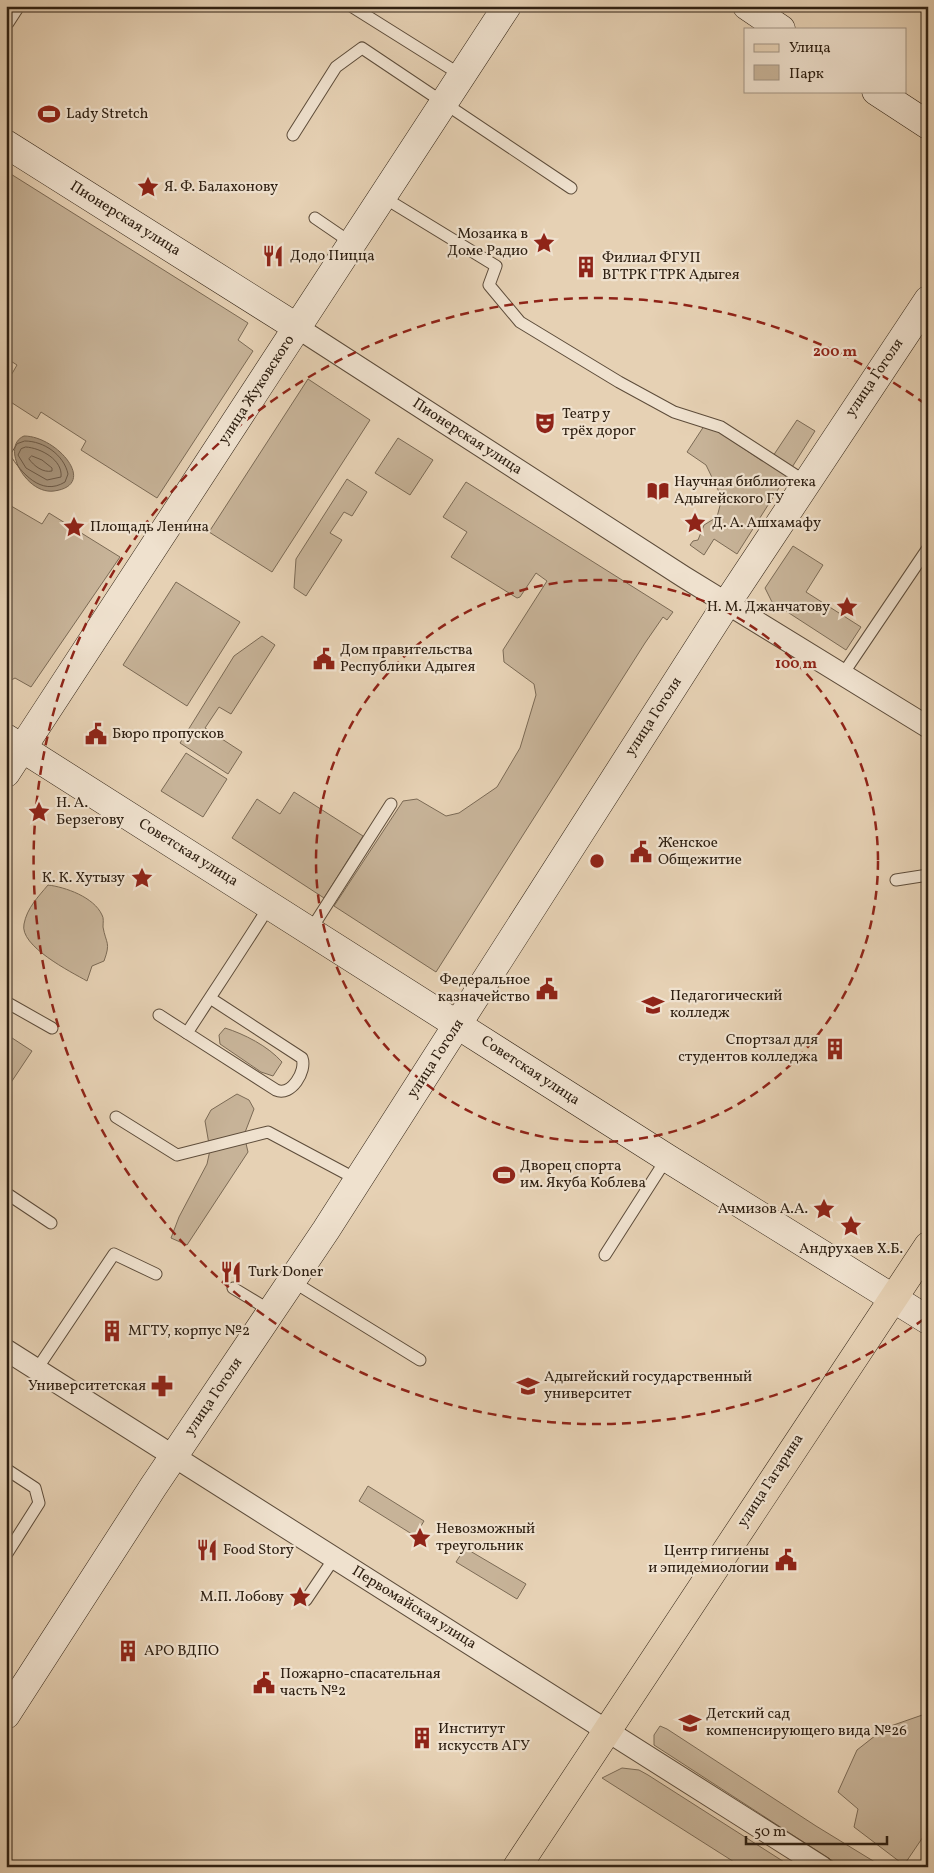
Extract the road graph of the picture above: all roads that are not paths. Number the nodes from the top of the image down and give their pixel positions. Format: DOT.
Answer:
graph roads {
  1 [pos="19,6"];
  2 [pos="351,6"];
  3 [pos="507,6"];
  4 [pos="747,6"];
  5 [pos="8,24"];
  6 [pos="780,28"];
  7 [pos="463,76"];
  8 [pos="878,92"];
  9 [pos="444,103"];
  10 [pos="928,125"];
  11 [pos="293,135"];
  12 [pos="6,144"];
  13 [pos="571,188"];
  14 [pos="383,197"];
  15 [pos="316,218"];
  16 [pos="353,244"];
  17 [pos="928,300"];
  18 [pos="298,328"];
  19 [pos="806,482"];
  20 [pos="928,548"];
  21 [pos="727,602"];
  22 [pos="843,674"];
  23 [pos="928,727"];
  24 [pos="15,743"];
  25 [pos="6,773"];
  26 [pos="391,804"];
  27 [pos="928,875"];
  28 [pos="896,880"];
  29 [pos="270,905"];
  30 [pos="310,931"];
  31 [pos="210,998"];
  32 [pos="6,1002"];
  33 [pos="159,1015"];
  34 [pos="458,1025"];
  35 [pos="52,1028"];
  36 [pos="187,1033"];
  37 [pos="116,1117"];
  38 [pos="667,1158"];
  39 [pos="358,1180"];
  40 [pos="6,1194"];
  41 [pos="51,1223"];
  42 [pos="928,1246"];
  43 [pos="605,1255"];
  44 [pos="156,1274"];
  45 [pos="292,1281"];
  46 [pos="233,1288"];
  47 [pos="893,1298"];
  48 [pos="271,1312"];
  49 [pos="928,1320"];
  50 [pos="6,1350"];
  51 [pos="420,1360"];
  52 [pos="37,1369"];
  53 [pos="174,1456"];
  54 [pos="6,1469"];
  55 [pos="6,1554"];
  56 [pos="336,1557"];
  57 [pos="306,1600"];
  58 [pos="7,1710"];
  59 [pos="606,1730"];
  60 [pos="517,1867"];
  61 [pos="822,1867"];
  1 -- 5 [label="lane"];
  2 -- 7 [label="lane"];
  3 -- 7 [label="main road, улица Жуковского"];
  4 -- 6 [label="main road"];
  7 -- 9 [label="main road, улица Жуковского"];
  8 -- 10 [label="main road"];
  9 -- 11 [label="lane"];
  9 -- 13 [label="lane"];
  9 -- 14 [label="main road, улица Жуковского"];
  12 -- 18 [label="main road, Пионерская улица"];
  14 -- 16 [label="main road, улица Жуковского"];
  14 -- 19 [label="lane"];
  15 -- 16 [label="lane"];
  16 -- 18 [label="main road, улица Жуковского"];
  17 -- 19 [label="main road, улица Гоголя"];
  18 -- 21 [label="street, Пионерская улица"];
  18 -- 24 [label="main road, улица Жуковского"];
  19 -- 21 [label="main road, улица Гоголя"];
  20 -- 22 [label="lane"];
  21 -- 22 [label="street, Пионерская улица"];
  21 -- 34 [label="main road, улица Гоголя"];
  22 -- 23 [label="street, Пионерская улица"];
  24 -- 25 [label="main road, улица Жуковского"];
  24 -- 29 [label="main road, Советская улица"];
  26 -- 30 [label="lane"];
  27 -- 28 [label="lane"];
  29 -- 30 [label="main road, Советская улица"];
  29 -- 31 [label="lane"];
  30 -- 34 [label="main road, Советская улица"];
  31 -- 36 [label="lane"];
  31 -- 36 [label="lane"];
  32 -- 35 [label="lane"];
  33 -- 36 [label="lane"];
  34 -- 38 [label="main road, Советская улица"];
  34 -- 39 [label="main road, улица Гоголя"];
  37 -- 39 [label="lane"];
  38 -- 43 [label="lane"];
  38 -- 47 [label="main road, Советская улица"];
  39 -- 45 [label="main road, улица Гоголя"];
  40 -- 41 [label="lane"];
  42 -- 47 [label="main road, улица Гагарина"];
  44 -- 52 [label="lane"];
  45 -- 48 [label="main road, улица Гоголя"];
  45 -- 51 [label="lane"];
  46 -- 48 [label="lane"];
  47 -- 49 [label="main road, Советская улица"];
  47 -- 59 [label="main road, улица Гагарина"];
  48 -- 53 [label="main road, улица Гоголя"];
  50 -- 52 [label="street, Первомайская улица"];
  52 -- 53 [label="street, Первомайская улица"];
  53 -- 56 [label="street, Первомайская улица"];
  53 -- 58 [label="main road, улица Гоголя"];
  54 -- 55 [label="lane"];
  56 -- 57 [label="lane"];
  56 -- 59 [label="street, Первомайская улица"];
  59 -- 60 [label="main road, улица Гагарина"];
  59 -- 61 [label="street, Первомайская улица"];
}
